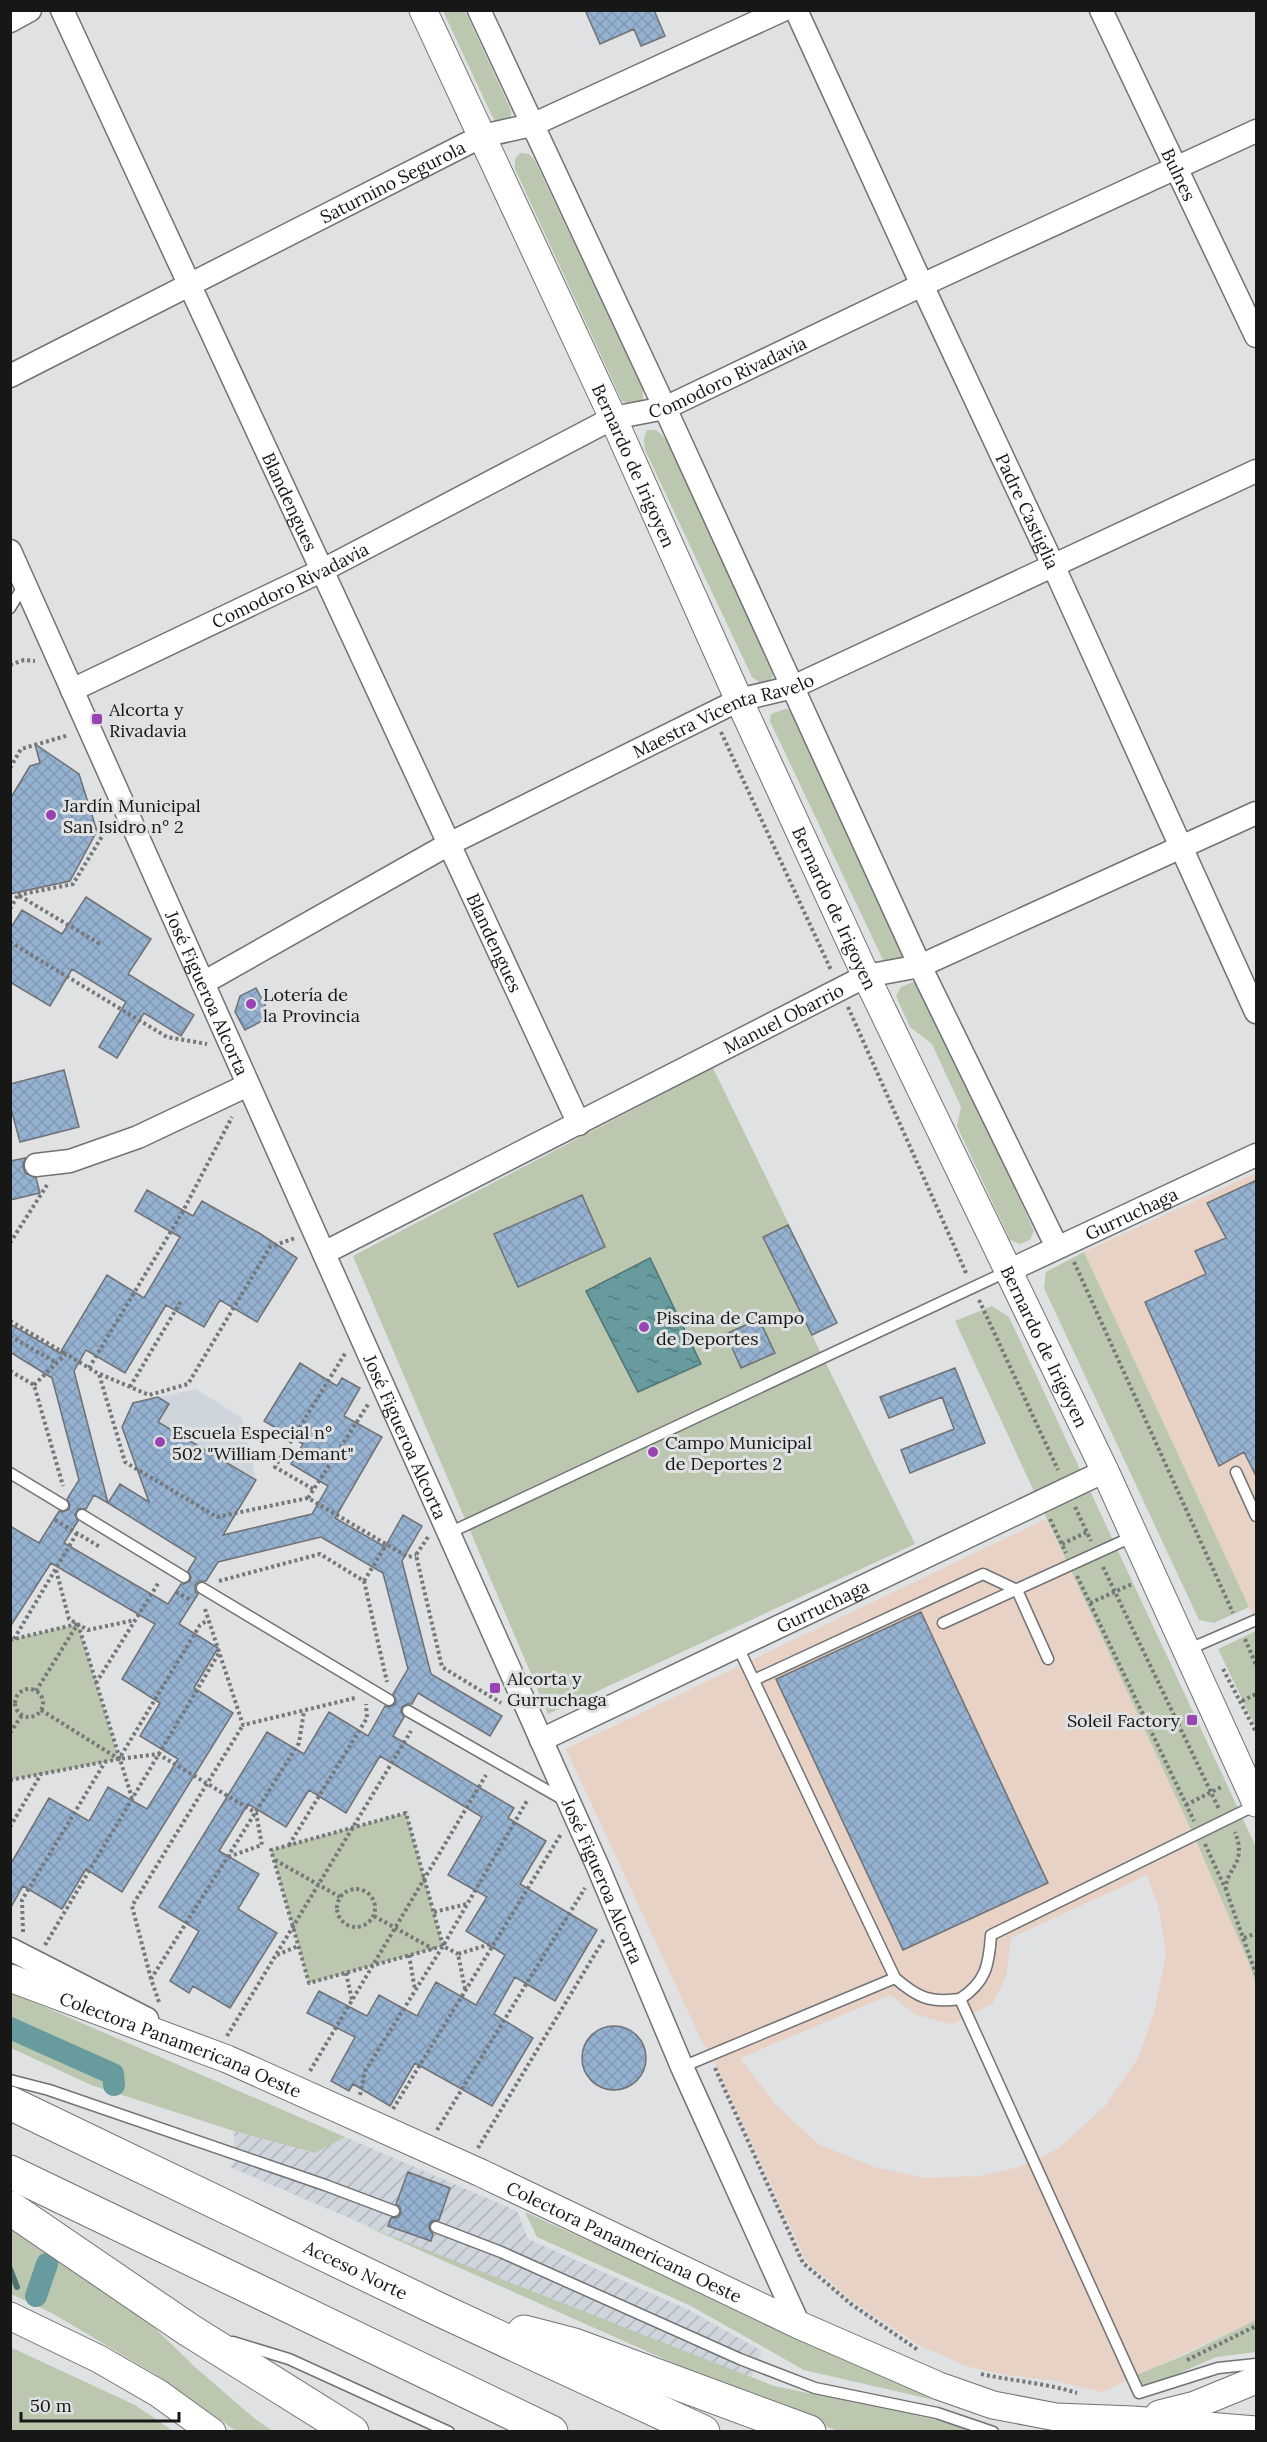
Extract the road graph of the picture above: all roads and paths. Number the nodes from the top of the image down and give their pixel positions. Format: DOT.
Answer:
graph roads {
  1 [pos="30,10"];
  2 [pos="62,10"];
  3 [pos="423,10"];
  4 [pos="480,10"];
  5 [pos="783,10"];
  6 [pos="796,10"];
  7 [pos="1101,10"];
  8 [pos="10,21"];
  9 [pos="532,125"];
  10 [pos="1257,131"];
  11 [pos="482,136"];
  12 [pos="1178,168"];
  13 [pos="190,283"];
  14 [pos="922,285"];
  15 [pos="1257,336"];
  16 [pos="10,376"];
  17 [pos="665,408"];
  18 [pos="614,418"];
  19 [pos="1257,471"];
  20 [pos="10,551"];
  21 [pos="1053,565"];
  22 [pos="323,570"];
  23 [pos="25,583"];
  24 [pos="10,608"];
  25 [pos="793,687"];
  26 [pos="72,690"];
  27 [pos="739,700"];
  28 [pos="712,713"];
  29 [pos="90,729"];
  30 [pos="10,768"];
  31 [pos="123,803"];
  32 [pos="1257,813"];
  33 [pos="449,844"];
  34 [pos="1180,847"];
  35 [pos="18,895"];
  36 [pos="10,909"];
  37 [pos="10,942"];
  38 [pos="100,944"];
  39 [pos="920,966"];
  40 [pos="866,976"];
  41 [pos="203,983"];
  42 [pos="840,990"];
  43 [pos="1257,1012"];
  44 [pos="233,1049"];
  45 [pos="249,1084"];
  46 [pos="579,1124"];
  47 [pos="1257,1155"];
  48 [pos="62,1162"];
  49 [pos="36,1165"];
  50 [pos="310,1224"];
  51 [pos="10,1243"];
  52 [pos="1062,1246"];
  53 [pos="324,1253"];
  54 [pos="1008,1271"];
  55 [pos="972,1287"];
  56 [pos="181,1301"];
  57 [pos="10,1321"];
  58 [pos="359,1331"];
  59 [pos="10,1336"];
  60 [pos="66,1354"];
  61 [pos="57,1363"];
  62 [pos="89,1368"];
  63 [pos="10,1371"];
  64 [pos="99,1374"];
  65 [pos="382,1384"];
  66 [pos="34,1385"];
  67 [pos="130,1387"];
  68 [pos="1105,1471"];
  69 [pos="1236,1472"];
  70 [pos="10,1473"];
  71 [pos="313,1489"];
  72 [pos="1067,1490"];
  73 [pos="65,1492"];
  74 [pos="308,1498"];
  75 [pos="1042,1501"];
  76 [pos="63,1504"];
  77 [pos="82,1515"];
  78 [pos="1257,1516"];
  79 [pos="51,1517"];
  80 [pos="445,1525"];
  81 [pos="1087,1532"];
  82 [pos="77,1533"];
  83 [pos="1135,1536"];
  84 [pos="1062,1544"];
  85 [pos="386,1545"];
  86 [pos="108,1551"];
  87 [pos="1097,1553"];
  88 [pos="416,1555"];
  89 [pos="1072,1564"];
  90 [pos="56,1570"];
  91 [pos="1152,1575"];
  92 [pos="149,1576"];
  93 [pos="184,1577"];
  94 [pos="364,1581"];
  95 [pos="159,1582"];
  96 [pos="216,1582"];
  97 [pos="202,1588"];
  98 [pos="1017,1590"];
  99 [pos="1115,1592"];
  100 [pos="1090,1603"];
  101 [pos="135,1620"];
  102 [pos="208,1620"];
  103 [pos="1257,1620"];
  104 [pos="943,1623"];
  105 [pos="78,1624"];
  106 [pos="1239,1627"];
  107 [pos="12,1640"];
  108 [pos="738,1647"];
  109 [pos="1187,1650"];
  110 [pos="219,1652"];
  111 [pos="1048,1659"];
  112 [pos="1257,1665"];
  113 [pos="754,1680"];
  114 [pos="96,1683"];
  115 [pos="388,1684"];
  116 [pos="36,1691"];
  117 [pos="1257,1694"];
  118 [pos="10,1695"];
  119 [pos="16,1698"];
  120 [pos="389,1700"];
  121 [pos="524,1701"];
  122 [pos="1242,1701"];
  123 [pos="366,1704"];
  124 [pos="41,1710"];
  125 [pos="375,1710"];
  126 [pos="304,1711"];
  127 [pos="408,1711"];
  128 [pos="22,1715"];
  129 [pos="243,1725"];
  130 [pos="402,1725"];
  131 [pos="411,1731"];
  132 [pos="10,1733"];
  133 [pos="420,1736"];
  134 [pos="541,1740"];
  135 [pos="158,1754"];
  136 [pos="119,1759"];
  137 [pos="106,1761"];
  138 [pos="476,1769"];
  139 [pos="41,1774"];
  140 [pos="486,1775"];
  141 [pos="10,1780"];
  142 [pos="494,1780"];
  143 [pos="207,1784"];
  144 [pos="519,1794"];
  145 [pos="132,1799"];
  146 [pos="528,1799"];
  147 [pos="569,1803"];
  148 [pos="1257,1804"];
  149 [pos="538,1805"];
  150 [pos="256,1813"];
  151 [pos="1224,1821"];
  152 [pos="10,1827"];
  153 [pos="352,1828"];
  154 [pos="581,1830"];
  155 [pos="1199,1833"];
  156 [pos="262,1845"];
  157 [pos="289,1845"];
  158 [pos="271,1850"];
  159 [pos="228,1857"];
  160 [pos="274,1860"];
  161 [pos="598,1867"];
  162 [pos="424,1879"];
  163 [pos="318,1885"];
  164 [pos="1226,1890"];
  165 [pos="340,1897"];
  166 [pos="468,1904"];
  167 [pos="434,1912"];
  168 [pos="374,1916"];
  169 [pos="618,1917"];
  170 [pos="293,1927"];
  171 [pos="395,1928"];
  172 [pos="1257,1933"];
  173 [pos="1244,1938"];
  174 [pos="494,1942"];
  175 [pos="298,1946"];
  176 [pos="443,1946"];
  177 [pos="433,1948"];
  178 [pos="458,1954"];
  179 [pos="408,1955"];
  180 [pos="275,1956"];
  181 [pos="20,1961"];
  182 [pos="373,1965"];
  183 [pos="346,1973"];
  184 [pos="1257,1974"];
  185 [pos="896,1978"];
  186 [pos="151,1979"];
  187 [pos="415,1991"];
  188 [pos="465,1991"];
  189 [pos="960,1999"];
  190 [pos="352,2000"];
  191 [pos="168,2030"];
  192 [pos="210,2052"];
  193 [pos="709,2055"];
  194 [pos="682,2067"];
  195 [pos="10,2080"];
  196 [pos="298,2091"];
  197 [pos="10,2103"];
  198 [pos="356,2117"];
  199 [pos="381,2128"];
  200 [pos="426,2148"];
  201 [pos="467,2166"];
  202 [pos="10,2172"];
  203 [pos="10,2208"];
  204 [pos="394,2211"];
  205 [pos="436,2227"];
  206 [pos="438,2309"];
  207 [pos="10,2316"];
  208 [pos="799,2325"];
  209 [pos="1257,2326"];
  210 [pos="189,2330"];
  211 [pos="929,2354"];
  212 [pos="1185,2360"];
  213 [pos="1257,2364"];
  214 [pos="971,2372"];
  215 [pos="1257,2380"];
  216 [pos="1083,2395"];
  217 [pos="1133,2420"];
  218 [pos="1257,2430"];
  219 [pos="212,2432"];
  220 [pos="352,2432"];
  221 [pos="449,2432"];
  222 [pos="551,2432"];
  223 [pos="703,2432"];
  224 [pos="809,2432"];
  225 [pos="993,2432"];
  1 -- 8 [label="street"];
  2 -- 13 [label="street, Blandengues"];
  3 -- 11 [label="street, Bernardo de Irigoyen"];
  4 -- 9 [label="street"];
  5 -- 9 [label="street, Saturnino Segurola"];
  6 -- 14 [label="street, Padre Castiglia"];
  7 -- 12 [label="street, Bulnes"];
  9 -- 11 [label="street, Saturnino Segurola"];
  9 -- 17 [label="street"];
  10 -- 12 [label="street, Comodoro Rivadavia"];
  11 -- 13 [label="street, Saturnino Segurola"];
  11 -- 18 [label="street, Bernardo de Irigoyen"];
  12 -- 14 [label="street, Comodoro Rivadavia"];
  12 -- 15 [label="street, Bulnes"];
  13 -- 16 [label="street, Saturnino Segurola"];
  13 -- 22 [label="street, Blandengues"];
  14 -- 17 [label="street, Comodoro Rivadavia"];
  14 -- 21 [label="street, Padre Castiglia"];
  17 -- 18 [label="street, Comodoro Rivadavia"];
  17 -- 25 [label="street"];
  18 -- 22 [label="street, Comodoro Rivadavia"];
  18 -- 27 [label="street, Bernardo de Irigoyen"];
  19 -- 21 [label="street, Maestra Vicenta Ravelo"];
  20 -- 23 [label="street, José Figueroa Alcorta"];
  21 -- 25 [label="street, Maestra Vicenta Ravelo"];
  21 -- 34 [label="street, Padre Castiglia"];
  22 -- 26 [label="street, Comodoro Rivadavia"];
  22 -- 33 [label="street, Blandengues"];
  23 -- 24 [label="lane"];
  23 -- 26 [label="street, José Figueroa Alcorta"];
  25 -- 27 [label="street, Maestra Vicenta Ravelo"];
  25 -- 39 [label="street"];
  26 -- 29 [label="street, José Figueroa Alcorta"];
  27 -- 28 [label="street, Maestra Vicenta Ravelo"];
  27 -- 40 [label="street, Bernardo de Irigoyen"];
  28 -- 33 [label="street, Maestra Vicenta Ravelo"];
  28 -- 42 [label="path"];
  29 -- 30 [label="path"];
  29 -- 31 [label="street, José Figueroa Alcorta"];
  31 -- 35 [label="path"];
  31 -- 41 [label="street, José Figueroa Alcorta"];
  32 -- 34 [label="street, Manuel Obarrio"];
  33 -- 41 [label="street, Maestra Vicenta Ravelo"];
  33 -- 46 [label="street, Blandengues"];
  34 -- 39 [label="street, Manuel Obarrio"];
  34 -- 43 [label="street, Padre Castiglia"];
  35 -- 36 [label="path"];
  35 -- 38 [label="path"];
  37 -- 44 [label="path"];
  39 -- 40 [label="street, Manuel Obarrio"];
  39 -- 52 [label="street"];
  40 -- 42 [label="street, Manuel Obarrio"];
  40 -- 54 [label="street, Bernardo de Irigoyen"];
  41 -- 44 [label="street, José Figueroa Alcorta"];
  42 -- 46 [label="street, Manuel Obarrio"];
  42 -- 55 [label="path"];
  44 -- 45 [label="street, José Figueroa Alcorta"];
  45 -- 48 [label="street"];
  45 -- 50 [label="street, José Figueroa Alcorta"];
  45 -- 62 [label="path"];
  46 -- 53 [label="street, Manuel Obarrio"];
  47 -- 52 [label="street, Gurruchaga"];
  48 -- 49 [label="street"];
  48 -- 51 [label="path"];
  50 -- 53 [label="street, José Figueroa Alcorta"];
  50 -- 67 [label="path"];
  52 -- 54 [label="street, Gurruchaga"];
  52 -- 106 [label="path"];
  53 -- 58 [label="street, José Figueroa Alcorta"];
  54 -- 55 [label="lane"];
  54 -- 68 [label="street, Bernardo de Irigoyen"];
  55 -- 72 [label="path"];
  55 -- 80 [label="lane"];
  56 -- 67 [label="path"];
  57 -- 60 [label="path"];
  58 -- 65 [label="street, José Figueroa Alcorta"];
  58 -- 71 [label="path"];
  59 -- 61 [label="path"];
  60 -- 61 [label="path"];
  60 -- 62 [label="path"];
  61 -- 66 [label="path"];
  62 -- 64 [label="path"];
  63 -- 66 [label="path"];
  64 -- 67 [label="path"];
  64 -- 74 [label="path"];
  65 -- 71 [label="path"];
  65 -- 80 [label="street, José Figueroa Alcorta"];
  66 -- 73 [label="path"];
  68 -- 72 [label="street, Gurruchaga"];
  68 -- 83 [label="street, Bernardo de Irigoyen"];
  69 -- 78 [label="lane"];
  70 -- 76 [label="lane"];
  71 -- 74 [label="path"];
  72 -- 75 [label="street, Gurruchaga"];
  72 -- 81 [label="path"];
  74 -- 85 [label="path"];
  75 -- 84 [label="path"];
  75 -- 108 [label="street, Gurruchaga"];
  77 -- 93 [label="lane"];
  79 -- 82 [label="path"];
  80 -- 88 [label="path"];
  80 -- 121 [label="street, José Figueroa Alcorta"];
  81 -- 84 [label="path"];
  81 -- 87 [label="path"];
  82 -- 86 [label="path"];
  82 -- 90 [label="path"];
  83 -- 87 [label="lane"];
  83 -- 91 [label="street, Bernardo de Irigoyen"];
  84 -- 89 [label="path"];
  85 -- 88 [label="path"];
  85 -- 94 [label="path"];
  87 -- 89 [label="lane"];
  87 -- 99 [label="path"];
  88 -- 121 [label="path"];
  89 -- 98 [label="lane"];
  89 -- 100 [label="path"];
  90 -- 105 [label="path"];
  90 -- 107 [label="path"];
  91 -- 99 [label="path"];
  91 -- 109 [label="street, Bernardo de Irigoyen"];
  92 -- 95 [label="path"];
  94 -- 96 [label="path"];
  94 -- 115 [label="path"];
  95 -- 101 [label="path"];
  95 -- 102 [label="path"];
  97 -- 120 [label="lane"];
  98 -- 104 [label="lane"];
  98 -- 111 [label="lane"];
  98 -- 113 [label="lane"];
  99 -- 100 [label="path"];
  99 -- 151 [label="path"];
  100 -- 155 [label="path"];
  101 -- 105 [label="path"];
  101 -- 114 [label="path"];
  102 -- 110 [label="path"];
  102 -- 136 [label="path"];
  103 -- 106 [label="lane"];
  105 -- 107 [label="path"];
  105 -- 114 [label="path"];
  105 -- 116 [label="path"];
  106 -- 109 [label="lane"];
  106 -- 112 [label="path"];
  108 -- 113 [label="lane"];
  108 -- 134 [label="street, Gurruchaga"];
  109 -- 148 [label="street, Bernardo de Irigoyen"];
  110 -- 129 [label="path"];
  110 -- 135 [label="path"];
  113 -- 185 [label="lane"];
  114 -- 136 [label="path"];
  116 -- 119 [label="path"];
  116 -- 124 [label="path"];
  117 -- 122 [label="path"];
  118 -- 119 [label="path"];
  119 -- 128 [label="path"];
  121 -- 134 [label="street, José Figueroa Alcorta"];
  123 -- 125 [label="path"];
  123 -- 126 [label="path"];
  123 -- 157 [label="path"];
  124 -- 128 [label="path"];
  124 -- 136 [label="path"];
  126 -- 129 [label="path"];
  126 -- 150 [label="path"];
  127 -- 147 [label="lane"];
  128 -- 132 [label="path"];
  129 -- 143 [label="path"];
  130 -- 131 [label="path"];
  131 -- 133 [label="path"];
  131 -- 153 [label="path"];
  134 -- 147 [label="street, José Figueroa Alcorta"];
  135 -- 136 [label="path"];
  135 -- 143 [label="path"];
  135 -- 145 [label="path"];
  136 -- 137 [label="path"];
  136 -- 145 [label="path"];
  137 -- 139 [label="path"];
  137 -- 181 [label="path"];
  138 -- 140 [label="path"];
  139 -- 141 [label="path"];
  139 -- 152 [label="path"];
  140 -- 142 [label="path"];
  140 -- 162 [label="path"];
  143 -- 150 [label="path"];
  143 -- 186 [label="path"];
  144 -- 146 [label="path"];
  145 -- 181 [label="path"];
  146 -- 149 [label="path"];
  146 -- 166 [label="path"];
  147 -- 154 [label="street, José Figueroa Alcorta"];
  148 -- 151 [label="lane"];
  150 -- 156 [label="path"];
  150 -- 159 [label="path"];
  151 -- 155 [label="lane"];
  151 -- 164 [label="path"];
  153 -- 157 [label="path"];
  153 -- 162 [label="path"];
  153 -- 163 [label="path"];
  154 -- 161 [label="street, José Figueroa Alcorta"];
  154 -- 174 [label="path"];
  155 -- 164 [label="path"];
  155 -- 189 [label="lane"];
  156 -- 158 [label="path"];
  156 -- 159 [label="path"];
  157 -- 158 [label="path"];
  158 -- 160 [label="path"];
  159 -- 186 [label="path"];
  160 -- 163 [label="path"];
  160 -- 170 [label="path"];
  161 -- 169 [label="street, José Figueroa Alcorta"];
  161 -- 200 [label="path"];
  162 -- 167 [label="path"];
  162 -- 171 [label="path"];
  163 -- 165 [label="path"];
  163 -- 170 [label="path"];
  164 -- 173 [label="path"];
  165 -- 168 [label="path"];
  165 -- 168 [label="path"];
  166 -- 167 [label="path"];
  166 -- 176 [label="path"];
  167 -- 176 [label="path"];
  168 -- 171 [label="path"];
  169 -- 194 [label="street, José Figueroa Alcorta"];
  169 -- 201 [label="path"];
  170 -- 175 [label="path"];
  170 -- 180 [label="path"];
  171 -- 177 [label="path"];
  171 -- 182 [label="path"];
  172 -- 173 [label="path"];
  173 -- 184 [label="path"];
  174 -- 178 [label="path"];
  174 -- 188 [label="path"];
  175 -- 180 [label="path"];
  175 -- 183 [label="path"];
  176 -- 177 [label="path"];
  176 -- 178 [label="path"];
  176 -- 187 [label="path"];
  177 -- 179 [label="path"];
  178 -- 188 [label="path"];
  179 -- 182 [label="path"];
  179 -- 187 [label="path"];
  180 -- 192 [label="path"];
  181 -- 191 [label="street"];
  181 -- 192 [label="street, Colectora Panamericana Oeste"];
  182 -- 183 [label="path"];
  182 -- 190 [label="path"];
  183 -- 190 [label="path"];
  185 -- 189 [label="lane"];
  185 -- 193 [label="lane"];
  186 -- 191 [label="path"];
  187 -- 198 [label="path"];
  188 -- 199 [label="path"];
  189 -- 213 [label="lane"];
  190 -- 196 [label="path"];
  191 -- 192 [label="street"];
  192 -- 196 [label="street, Colectora Panamericana Oeste"];
  193 -- 194 [label="lane"];
  193 -- 211 [label="path"];
  194 -- 208 [label="street, José Figueroa Alcorta"];
  195 -- 204 [label="lane"];
  196 -- 198 [label="street, Colectora Panamericana Oeste"];
  197 -- 206 [label="highway, Acceso Norte"];
  198 -- 199 [label="street, Colectora Panamericana Oeste"];
  199 -- 200 [label="street, Colectora Panamericana Oeste"];
  200 -- 201 [label="street, Colectora Panamericana Oeste"];
  201 -- 208 [label="street, Colectora Panamericana Oeste"];
  202 -- 222 [label="highway"];
  203 -- 210 [label="highway"];
  205 -- 225 [label="lane"];
  206 -- 223 [label="highway, Acceso Norte"];
  206 -- 224 [label="highway"];
  207 -- 219 [label="street"];
  208 -- 217 [label="street, Colectora Panamericana Oeste"];
  209 -- 212 [label="path"];
  210 -- 220 [label="highway"];
  210 -- 221 [label="lane"];
  214 -- 216 [label="path"];
  215 -- 217 [label="street"];
  217 -- 218 [label="street, Colectora Panamericana Oeste"];
}
